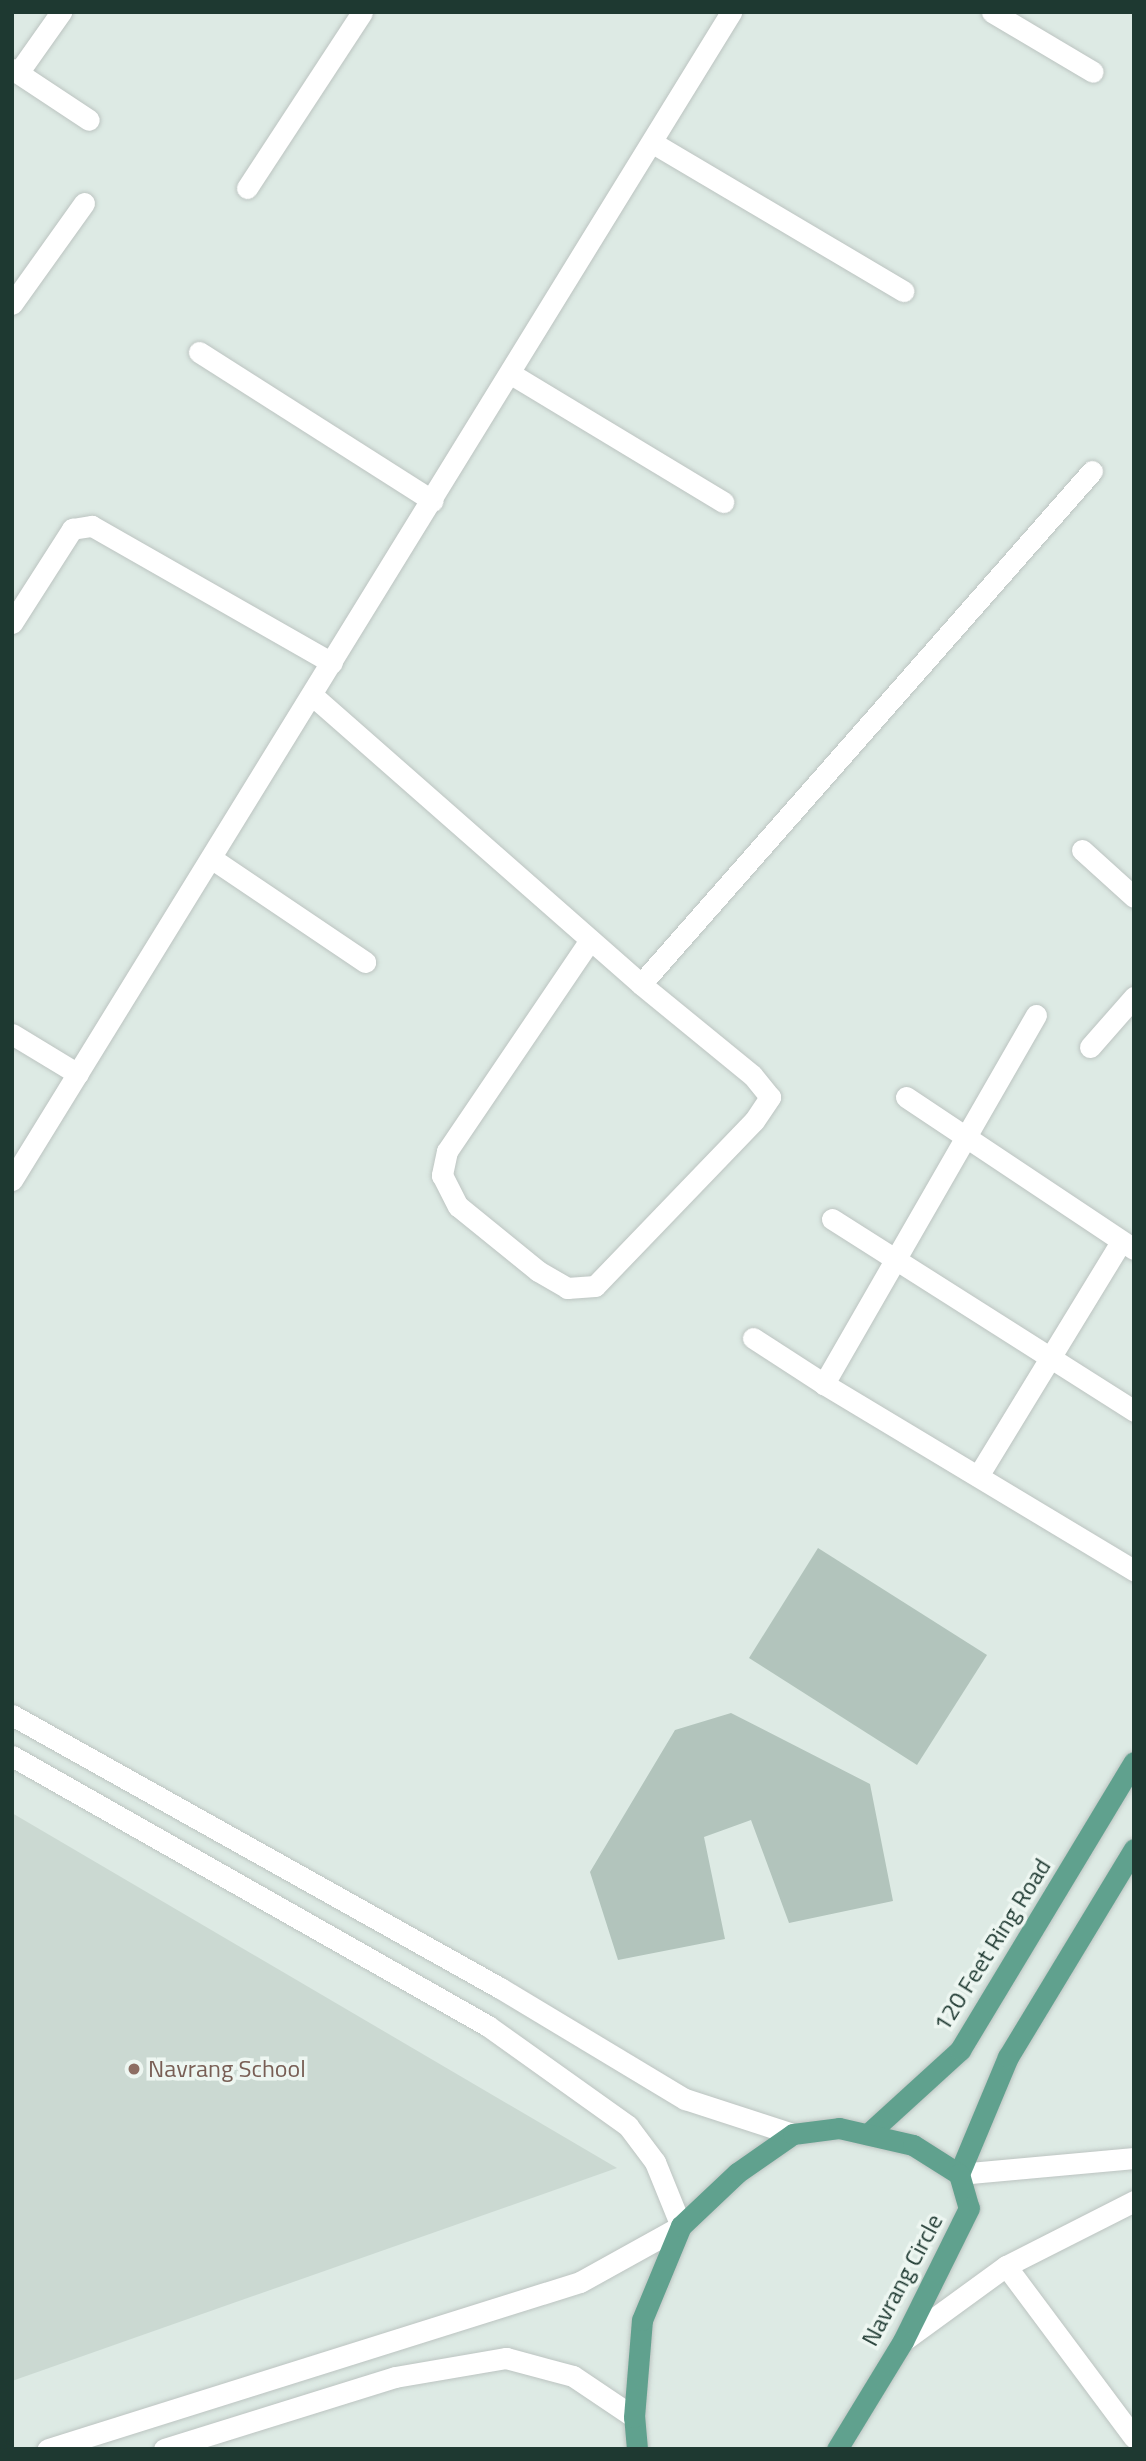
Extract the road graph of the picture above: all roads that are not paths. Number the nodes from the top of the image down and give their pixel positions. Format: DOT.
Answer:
graph roads {
  1 [pos="61,12"];
  2 [pos="362,12"];
  3 [pos="731,12"];
  4 [pos="992,12"];
  5 [pos="15,71"];
  6 [pos="1093,72"];
  7 [pos="89,120"];
  8 [pos="653,143"];
  9 [pos="247,188"];
  10 [pos="83,203"];
  11 [pos="903,291"];
  12 [pos="12,304"];
  13 [pos="199,352"];
  14 [pos="511,374"];
  15 [pos="1092,471"];
  16 [pos="433,501"];
  17 [pos="723,502"];
  18 [pos="12,623"];
  19 [pos="332,663"];
  20 [pos="312,695"];
  21 [pos="1082,850"];
  22 [pos="211,858"];
  23 [pos="1134,897"];
  24 [pos="590,940"];
  25 [pos="365,962"];
  26 [pos="641,984"];
  27 [pos="1134,997"];
  28 [pos="1035,1015"];
  29 [pos="12,1034"];
  30 [pos="1090,1046"];
  31 [pos="78,1074"];
  32 [pos="906,1097"];
  33 [pos="966,1133"];
  34 [pos="12,1180"];
  35 [pos="832,1219"];
  36 [pos="1127,1246"];
  37 [pos="895,1258"];
  38 [pos="753,1338"];
  39 [pos="1050,1358"];
  40 [pos="824,1384"];
  41 [pos="1134,1411"];
  42 [pos="978,1476"];
  43 [pos="1134,1570"];
  44 [pos="12,1715"];
  45 [pos="12,1756"];
  46 [pos="1134,1762"];
  47 [pos="201,1821"];
  48 [pos="1134,1849"];
  49 [pos="182,1853"];
  50 [pos="793,2134"];
  51 [pos="869,2134"];
  52 [pos="1134,2158"];
  53 [pos="959,2174"];
  54 [pos="1134,2201"];
  55 [pos="681,2226"];
  56 [pos="1006,2266"];
  57 [pos="903,2341"];
  58 [pos="861,2407"];
  59 [pos="634,2417"];
  60 [pos="1134,2438"];
  61 [pos="48,2449"];
  62 [pos="164,2449"];
  63 [pos="637,2449"];
  64 [pos="836,2449"];
  65 [pos="848,2449"];
  1 -- 5 [label="street"];
  2 -- 9 [label="street"];
  3 -- 8 [label="street"];
  4 -- 6 [label="street"];
  5 -- 7 [label="street"];
  8 -- 11 [label="street"];
  8 -- 14 [label="street"];
  10 -- 12 [label="street"];
  13 -- 16 [label="street"];
  14 -- 16 [label="street"];
  14 -- 17 [label="street"];
  15 -- 26 [label="street"];
  16 -- 19 [label="street"];
  18 -- 19 [label="street"];
  19 -- 20 [label="street"];
  20 -- 22 [label="street"];
  20 -- 24 [label="street"];
  21 -- 23 [label="street"];
  22 -- 25 [label="street"];
  22 -- 31 [label="street"];
  24 -- 26 [label="street"];
  24 -- 26 [label="street"];
  27 -- 30 [label="street"];
  28 -- 33 [label="street"];
  29 -- 31 [label="street"];
  31 -- 34 [label="street"];
  32 -- 33 [label="street"];
  33 -- 36 [label="street"];
  33 -- 37 [label="street"];
  35 -- 37 [label="street"];
  36 -- 39 [label="street"];
  37 -- 39 [label="street"];
  37 -- 40 [label="street"];
  38 -- 40 [label="street"];
  39 -- 41 [label="street"];
  39 -- 42 [label="street"];
  40 -- 42 [label="street"];
  42 -- 43 [label="street"];
  44 -- 47 [label="street"];
  45 -- 49 [label="street"];
  46 -- 51 [label="main road, 120 Feet Ring Road"];
  47 -- 49 [label="street"];
  47 -- 50 [label="street"];
  48 -- 53 [label="main road"];
  49 -- 55 [label="street"];
  50 -- 51 [label="main road"];
  50 -- 55 [label="main road"];
  51 -- 53 [label="main road"];
  52 -- 53 [label="street"];
  53 -- 57 [label="main road, Navrang Circle"];
  54 -- 56 [label="street"];
  55 -- 59 [label="main road"];
  55 -- 61 [label="street"];
  56 -- 57 [label="street"];
  56 -- 60 [label="street"];
  57 -- 58 [label="main road, Navrang Circle"];
  58 -- 64 [label="main road, Navrang Circle"];
  58 -- 65 [label="street"];
  59 -- 62 [label="street"];
  59 -- 63 [label="main road"];
}
